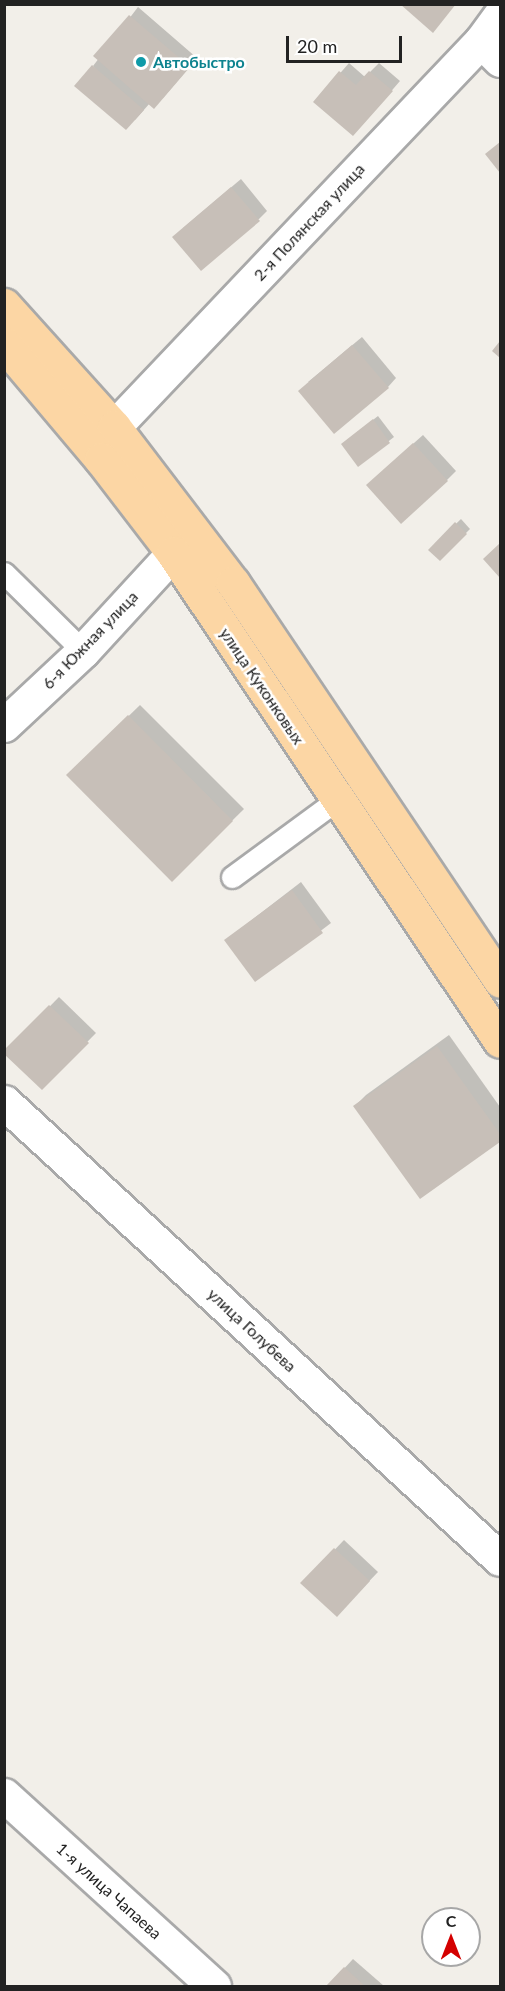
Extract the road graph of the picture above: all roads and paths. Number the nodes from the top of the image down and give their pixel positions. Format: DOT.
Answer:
graph roads {
  1 [pos="501,15"];
  2 [pos="491,51"];
  3 [pos="4,305"];
  4 [pos="4,344"];
  5 [pos="114,427"];
  6 [pos="173,553"];
  7 [pos="4,573"];
  8 [pos="83,651"];
  9 [pos="4,725"];
  10 [pos="338,799"];
  11 [pos="232,877"];
  12 [pos="501,981"];
  13 [pos="501,1041"];
  14 [pos="4,1102"];
  15 [pos="501,1559"];
  16 [pos="4,1795"];
  17 [pos="214,1986"];
  1 -- 2 [label="street, 2-я Полянская улица"];
  2 -- 5 [label="street, 2-я Полянская улица"];
  3 -- 5 [label="main road, улица Куконковых"];
  4 -- 6 [label="main road, улица Куконковых"];
  5 -- 12 [label="main road, улица Куконковых"];
  6 -- 8 [label="street, 6-я Южная улица"];
  6 -- 10 [label="main road, улица Куконковых"];
  7 -- 8 [label="lane"];
  8 -- 9 [label="street, 6-я Южная улица"];
  10 -- 11 [label="lane"];
  10 -- 13 [label="main road, улица Куконковых"];
  14 -- 15 [label="street, улица Голубева"];
  16 -- 17 [label="street, 1-я улица Чапаева"];
}
